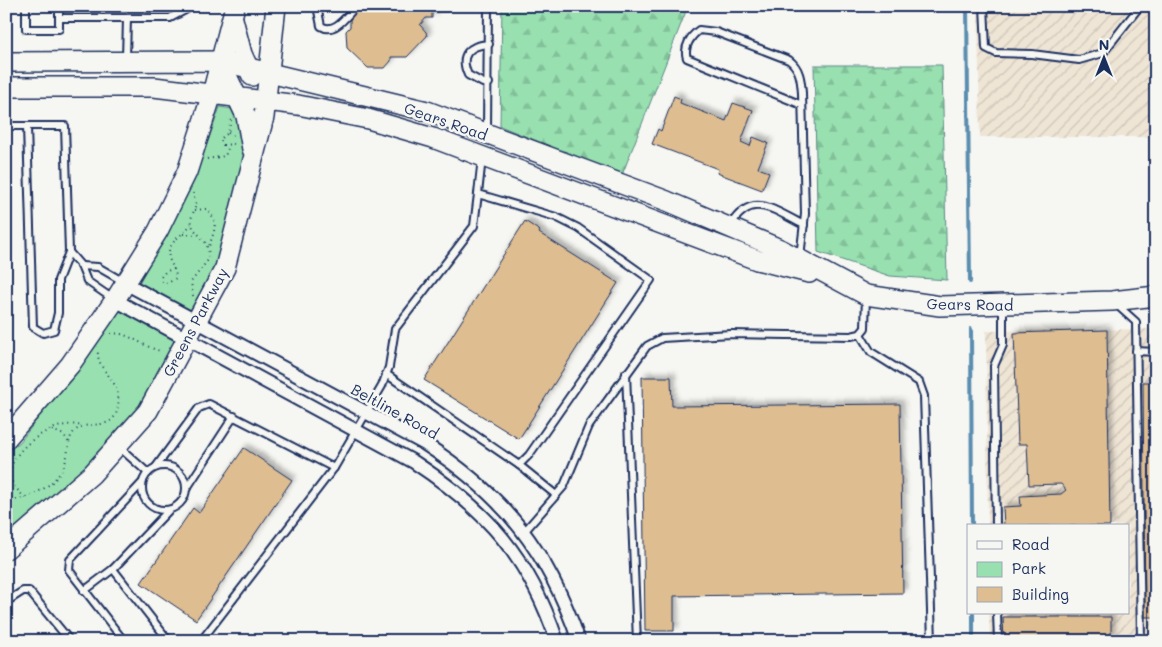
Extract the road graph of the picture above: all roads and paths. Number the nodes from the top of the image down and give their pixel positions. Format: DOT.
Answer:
graph roads {
  1 [pos="26,6"];
  2 [pos="59,6"];
  3 [pos="188,6"];
  4 [pos="276,6"];
  5 [pos="317,6"];
  6 [pos="356,6"];
  7 [pos="488,6"];
  8 [pos="984,6"];
  9 [pos="1140,6"];
  10 [pos="234,12"];
  11 [pos="59,18"];
  12 [pos="127,18"];
  13 [pos="488,44"];
  14 [pos="126,61"];
  15 [pos="220,61"];
  16 [pos="6,62"];
  17 [pos="247,68"];
  18 [pos="270,73"];
  19 [pos="488,83"];
  20 [pos="6,87"];
  21 [pos="212,94"];
  22 [pos="238,97"];
  23 [pos="267,101"];
  24 [pos="802,105"];
  25 [pos="232,116"];
  26 [pos="6,126"];
  27 [pos="27,126"];
  28 [pos="228,133"];
  29 [pos="487,134"];
  30 [pos="229,146"];
  31 [pos="482,157"];
  32 [pos="254,158"];
  33 [pos="202,161"];
  34 [pos="192,187"];
  35 [pos="478,194"];
  36 [pos="666,201"];
  37 [pos="196,205"];
  38 [pos="201,208"];
  39 [pos="194,210"];
  40 [pos="192,222"];
  41 [pos="659,222"];
  42 [pos="804,225"];
  43 [pos="729,227"];
  44 [pos="182,234"];
  45 [pos="198,235"];
  46 [pos="208,249"];
  47 [pos="69,252"];
  48 [pos="800,260"];
  49 [pos="81,266"];
  50 [pos="174,269"];
  51 [pos="833,279"];
  52 [pos="126,283"];
  53 [pos="866,295"];
  54 [pos="1156,296"];
  55 [pos="115,300"];
  56 [pos="1112,301"];
  57 [pos="193,302"];
  58 [pos="1003,305"];
  59 [pos="1156,310"];
  60 [pos="196,321"];
  61 [pos="860,334"];
  62 [pos="109,335"];
  63 [pos="186,339"];
  64 [pos="98,350"];
  65 [pos="165,351"];
  66 [pos="1136,351"];
  67 [pos="1156,352"];
  68 [pos="626,373"];
  69 [pos="386,374"];
  70 [pos="367,413"];
  71 [pos="234,416"];
  72 [pos="82,427"];
  73 [pos="52,430"];
  74 [pos="357,431"];
  75 [pos="6,439"];
  76 [pos="69,443"];
  77 [pos="117,446"];
  78 [pos="519,465"];
  79 [pos="156,467"];
  80 [pos="334,468"];
  81 [pos="148,473"];
  82 [pos="10,476"];
  83 [pos="6,480"];
  84 [pos="142,483"];
  85 [pos="187,488"];
  86 [pos="556,495"];
  87 [pos="25,498"];
  88 [pos="6,501"];
  89 [pos="169,510"];
  90 [pos="996,524"];
  91 [pos="524,532"];
  92 [pos="6,549"];
  93 [pos="113,569"];
  94 [pos="84,591"];
  95 [pos="6,602"];
  96 [pos="997,614"];
  97 [pos="932,640"];
  98 [pos="1140,640"];
  99 [pos="1156,640"];
  100 [pos="70,641"];
  101 [pos="124,641"];
  102 [pos="170,641"];
  103 [pos="201,641"];
  104 [pos="557,641"];
  105 [pos="579,641"];
  106 [pos="637,641"];
  107 [pos="918,641"];
  108 [pos="998,641"];
  1 -- 11 [label="lane"];
  2 -- 11 [label="lane"];
  3 -- 12 [label="lane"];
  4 -- 18 [label="street, Greens Parkway"];
  5 -- 6 [label="lane"];
  7 -- 13 [label="lane"];
  8 -- 9 [label="lane"];
  10 -- 15 [label="street"];
  10 -- 17 [label="street"];
  11 -- 12 [label="lane"];
  12 -- 14 [label="lane"];
  13 -- 19 [label="lane"];
  13 -- 19 [label="lane"];
  14 -- 15 [label="street, Gears Road"];
  14 -- 16 [label="street, Gears Road"];
  15 -- 17 [label="street, Gears Road"];
  15 -- 21 [label="street"];
  15 -- 22 [label="street"];
  17 -- 18 [label="street, Gears Road"];
  17 -- 23 [label="street"];
  18 -- 23 [label="street, Greens Parkway"];
  18 -- 29 [label="street, Gears Road"];
  19 -- 29 [label="lane"];
  20 -- 21 [label="street, Gears Road"];
  21 -- 22 [label="street, Gears Road"];
  21 -- 52 [label="street"];
  22 -- 23 [label="street, Gears Road"];
  22 -- 32 [label="street"];
  23 -- 31 [label="street, Gears Road"];
  23 -- 32 [label="street, Greens Parkway"];
  24 -- 24 [label="lane"];
  24 -- 42 [label="lane"];
  25 -- 28 [label="path"];
  26 -- 27 [label="lane"];
  27 -- 47 [label="lane"];
  27 -- 47 [label="lane"];
  28 -- 30 [label="path"];
  28 -- 30 [label="path"];
  29 -- 31 [label="street"];
  29 -- 36 [label="street, Gears Road"];
  30 -- 33 [label="path"];
  31 -- 35 [label="lane"];
  31 -- 41 [label="street, Gears Road"];
  32 -- 60 [label="street, Greens Parkway"];
  34 -- 37 [label="path"];
  35 -- 69 [label="lane"];
  35 -- 78 [label="lane"];
  36 -- 41 [label="street"];
  36 -- 43 [label="street, Gears Road"];
  37 -- 38 [label="path"];
  37 -- 39 [label="path"];
  38 -- 39 [label="path"];
  38 -- 46 [label="path"];
  39 -- 40 [label="path"];
  40 -- 44 [label="path"];
  40 -- 45 [label="path"];
  41 -- 51 [label="street, Gears Road"];
  42 -- 43 [label="lane"];
  42 -- 48 [label="lane"];
  43 -- 48 [label="street, Gears Road"];
  44 -- 45 [label="path"];
  44 -- 50 [label="path"];
  45 -- 46 [label="path"];
  46 -- 57 [label="path"];
  47 -- 49 [label="lane"];
  48 -- 51 [label="street, Gears Road"];
  49 -- 52 [label="lane"];
  49 -- 55 [label="lane"];
  50 -- 50 [label="path"];
  51 -- 53 [label="street, Gears Road"];
  52 -- 55 [label="street"];
  52 -- 60 [label="street, Beltline Road"];
  53 -- 58 [label="street, Gears Road"];
  53 -- 61 [label="lane"];
  54 -- 56 [label="street, Gears Road"];
  55 -- 63 [label="street"];
  55 -- 75 [label="street"];
  56 -- 58 [label="street, Gears Road"];
  56 -- 59 [label="street, Gears Road"];
  56 -- 66 [label="lane"];
  58 -- 90 [label="lane"];
  60 -- 63 [label="street, Greens Parkway"];
  60 -- 70 [label="street, Beltline Road"];
  61 -- 68 [label="lane"];
  61 -- 97 [label="lane"];
  62 -- 65 [label="path"];
  63 -- 74 [label="street"];
  63 -- 77 [label="street, Greens Parkway"];
  64 -- 72 [label="path"];
  66 -- 67 [label="lane"];
  66 -- 98 [label="lane"];
  68 -- 86 [label="lane"];
  68 -- 106 [label="lane"];
  69 -- 70 [label="lane"];
  69 -- 78 [label="lane"];
  70 -- 74 [label="lane"];
  70 -- 91 [label="street, Beltline Road"];
  71 -- 79 [label="lane"];
  71 -- 80 [label="lane"];
  71 -- 85 [label="lane"];
  72 -- 73 [label="path"];
  72 -- 76 [label="path"];
  73 -- 76 [label="path"];
  73 -- 82 [label="path"];
  74 -- 80 [label="lane"];
  74 -- 104 [label="street"];
  76 -- 87 [label="path"];
  77 -- 81 [label="lane"];
  77 -- 92 [label="street, Greens Parkway"];
  78 -- 86 [label="lane"];
  79 -- 81 [label="lane"];
  79 -- 85 [label="lane"];
  80 -- 103 [label="lane"];
  81 -- 84 [label="lane"];
  82 -- 83 [label="path"];
  82 -- 87 [label="path"];
  84 -- 89 [label="lane"];
  84 -- 94 [label="lane"];
  85 -- 89 [label="lane"];
  86 -- 91 [label="lane"];
  87 -- 88 [label="path"];
  89 -- 93 [label="lane"];
  91 -- 105 [label="street, Beltline Road"];
  93 -- 94 [label="lane"];
  93 -- 102 [label="lane"];
  94 -- 101 [label="lane"];
  95 -- 100 [label="lane"];
  96 -- 108 [label="lane"];
  97 -- 107 [label="lane"];
  98 -- 99 [label="lane"];
}
